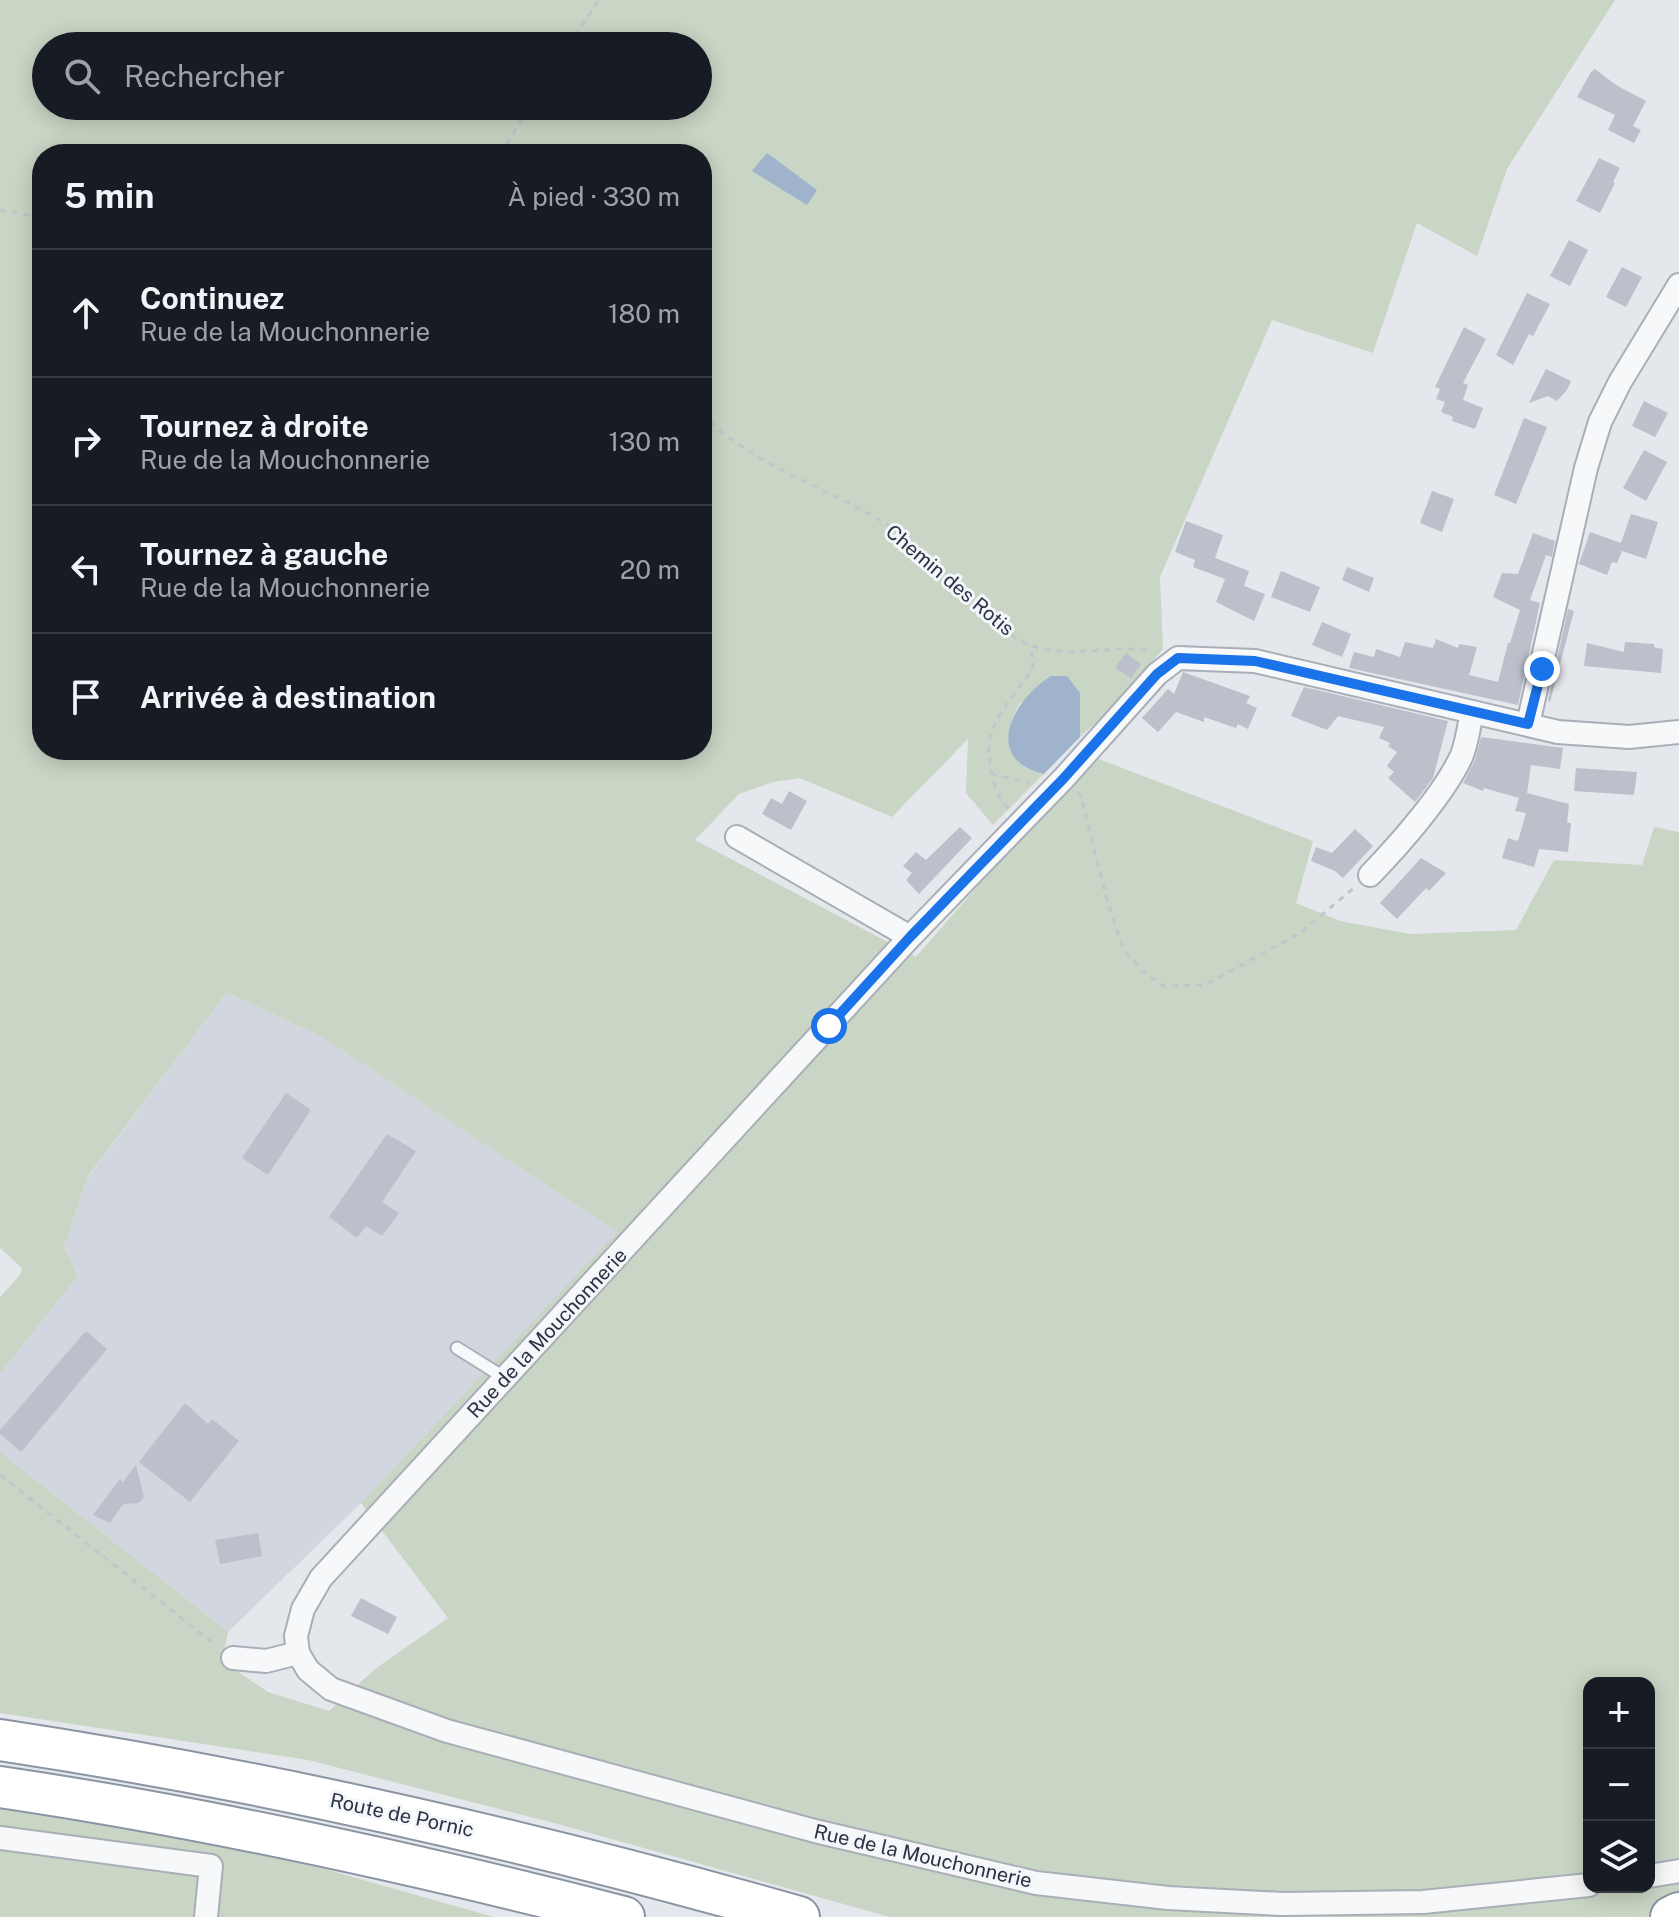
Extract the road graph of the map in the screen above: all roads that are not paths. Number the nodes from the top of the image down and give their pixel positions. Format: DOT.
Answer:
graph roads {
  1 [pos="1679,285"];
  2 [pos="1472,712"];
  3 [pos="1528,724"];
  4 [pos="1679,732"];
  5 [pos="737,837"];
  6 [pos="1370,875"];
  7 [pos="910,937"];
  8 [pos="457,1348"];
  9 [pos="505,1378"];
  10 [pos="298,1653"];
  11 [pos="233,1658"];
  12 [pos="0,1740"];
  13 [pos="0,1787"];
  14 [pos="0,1838"];
  15 [pos="1679,1871"];
  16 [pos="1655,1875"];
  17 [pos="1583,1886"];
  18 [pos="1679,1913"];
  19 [pos="206,1917"];
  20 [pos="624,1917"];
  21 [pos="799,1917"];
  22 [pos="1671,1917"];
  1 -- 3 [label="street"];
  2 -- 3 [label="street"];
  2 -- 6 [label="street"];
  2 -- 7 [label="street, Rue de la Mouchonnerie"];
  3 -- 4 [label="street"];
  5 -- 7 [label="street"];
  7 -- 9 [label="street, Rue de la Mouchonnerie"];
  8 -- 9 [label="lane"];
  9 -- 10 [label="street, Rue de la Mouchonnerie"];
  10 -- 11 [label="street"];
  10 -- 17 [label="street, Rue de la Mouchonnerie"];
  12 -- 21 [label="highway, Route de Pornic"];
  13 -- 20 [label="highway"];
  14 -- 19 [label="street"];
  15 -- 16 [label="street"];
  18 -- 22 [label="highway"];
}
